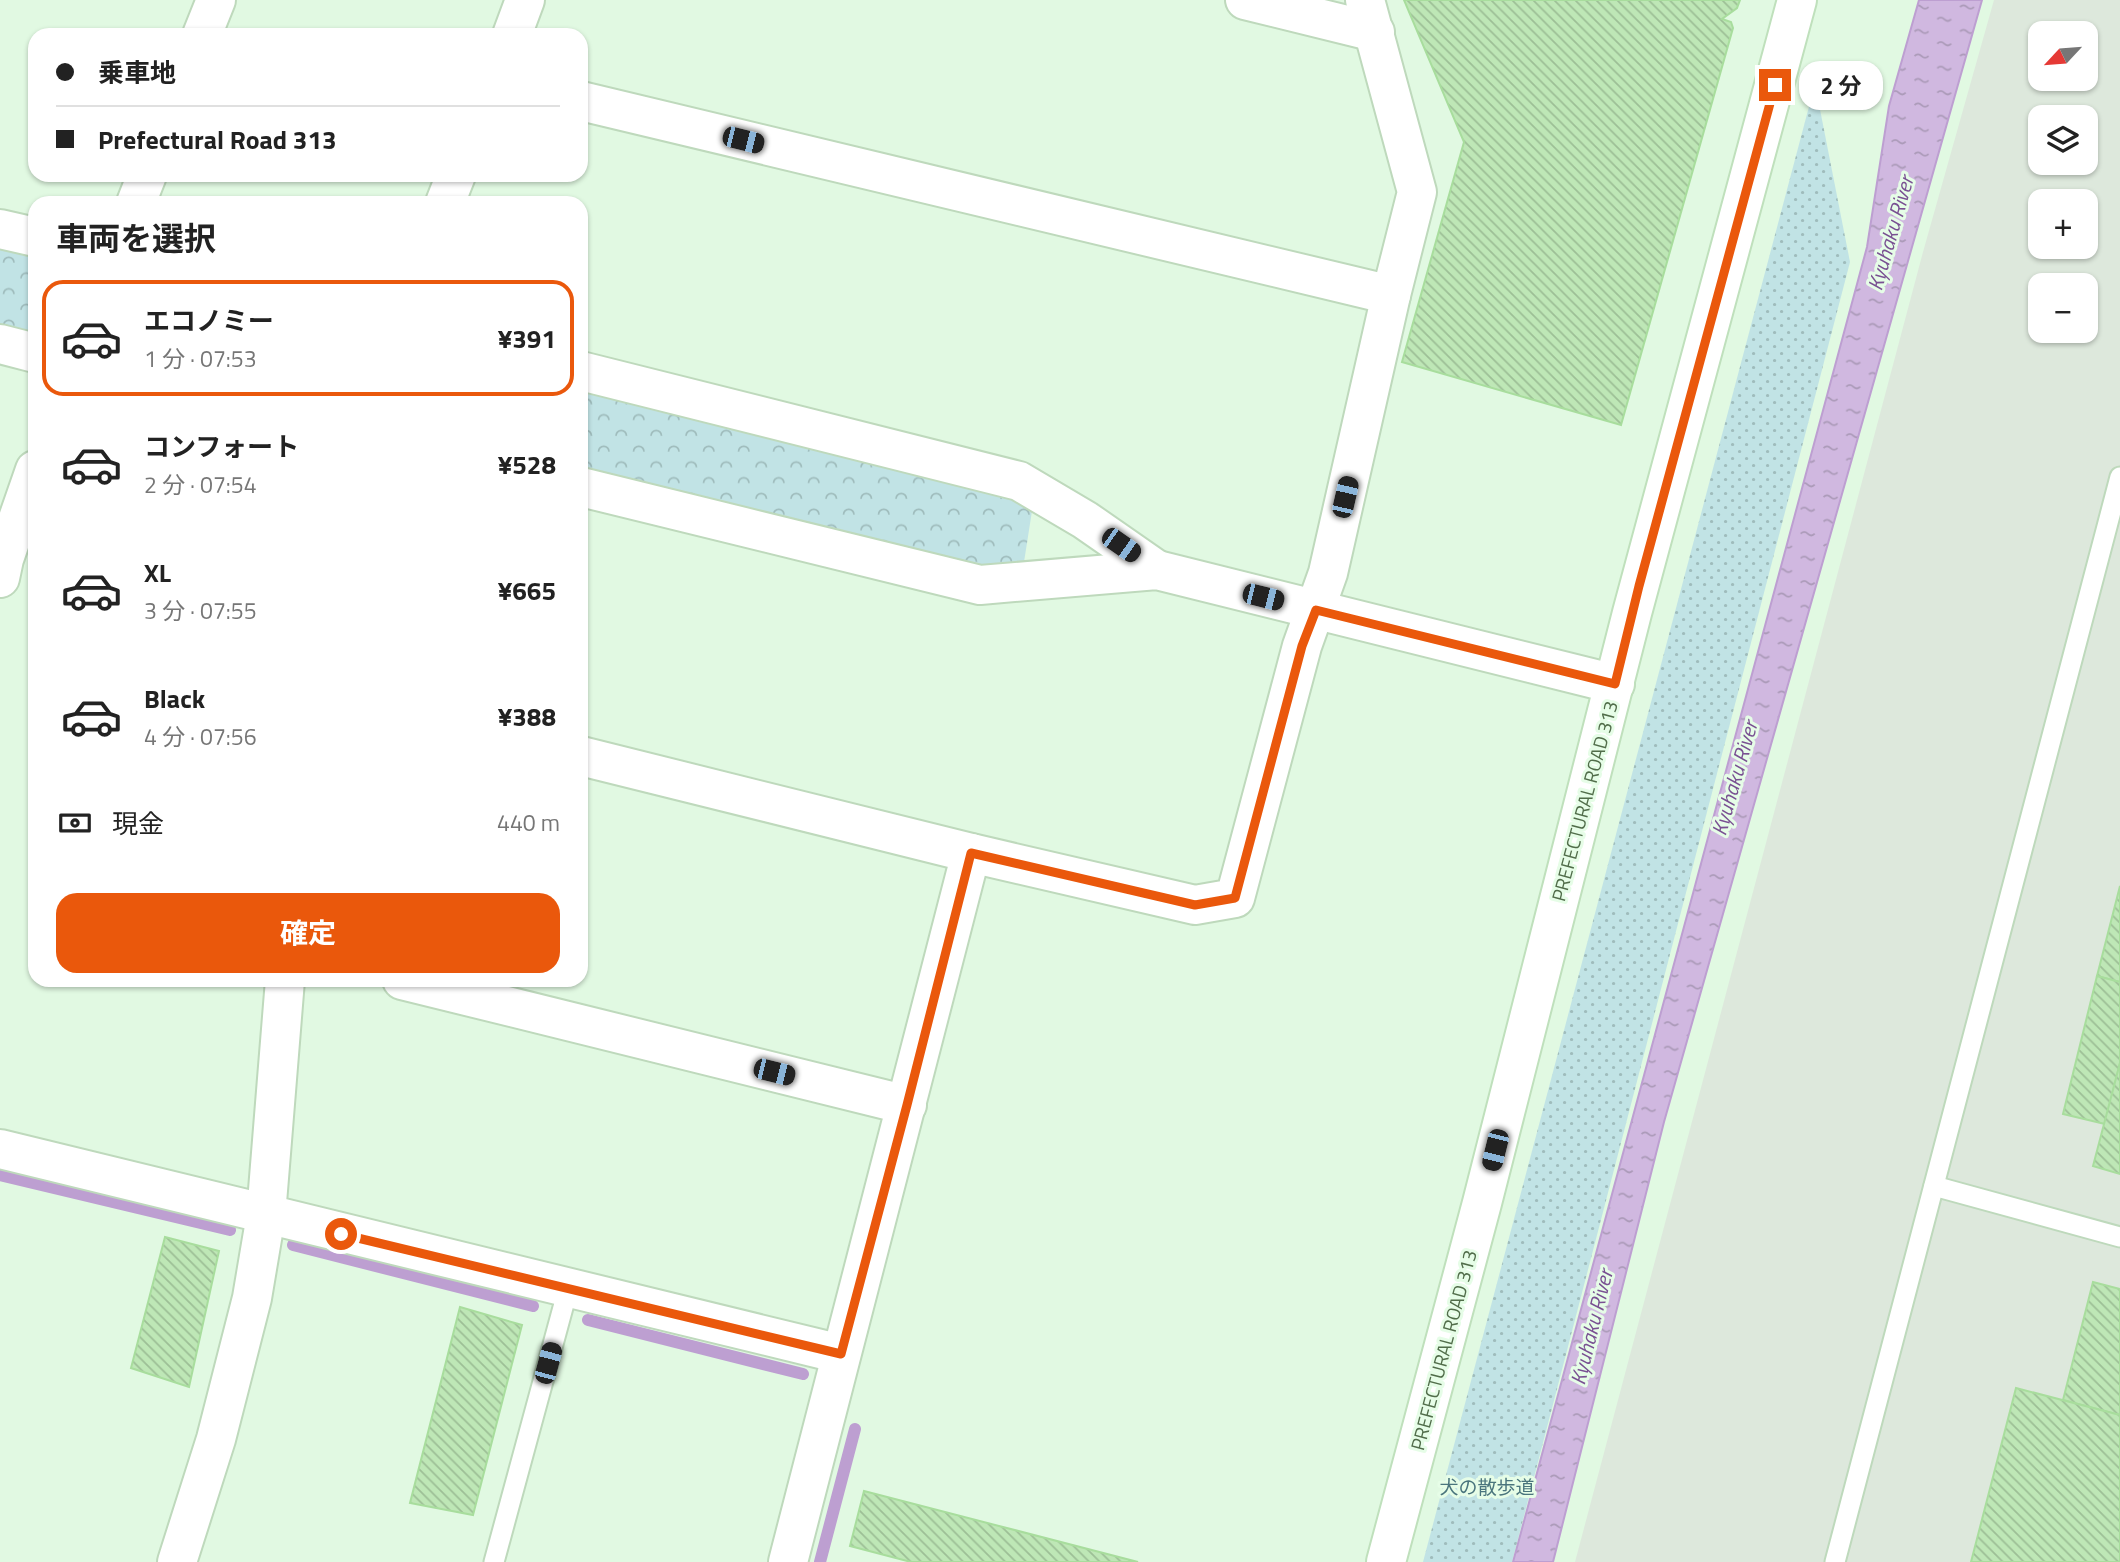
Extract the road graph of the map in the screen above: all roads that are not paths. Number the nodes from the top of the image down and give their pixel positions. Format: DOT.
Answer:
graph roads {
  1 [pos="216,0"];
  2 [pos="525,0"];
  3 [pos="1245,0"];
  4 [pos="1797,0"];
  5 [pos="1370,16"];
  6 [pos="205,28"];
  7 [pos="515,28"];
  8 [pos="588,103"];
  9 [pos="0,229"];
  10 [pos="28,235"];
  11 [pos="1391,295"];
  12 [pos="0,344"];
  13 [pos="28,351"];
  14 [pos="588,373"];
  15 [pos="2120,477"];
  16 [pos="588,489"];
  17 [pos="28,490"];
  18 [pos="1157,570"];
  19 [pos="0,578"];
  20 [pos="1316,610"];
  21 [pos="1615,684"];
  22 [pos="588,758"];
  23 [pos="971,853"];
  24 [pos="284,987"];
  25 [pos="430,987"];
  26 [pos="907,1105"];
  27 [pos="0,1149"];
  28 [pos="1934,1186"];
  29 [pos="266,1215"];
  30 [pos="2120,1237"];
  31 [pos="568,1289"];
  32 [pos="841,1354"];
  33 [pos="177,1562"];
  34 [pos="494,1562"];
  35 [pos="788,1562"];
  36 [pos="1386,1562"];
  37 [pos="1835,1562"];
  1 -- 6 [label="street"];
  2 -- 7 [label="street"];
  3 -- 5 [label="street"];
  4 -- 21 [label="street, PREFECTURAL ROAD 313"];
  5 -- 11 [label="street"];
  8 -- 11 [label="street"];
  9 -- 10 [label="street"];
  11 -- 20 [label="street"];
  12 -- 13 [label="street"];
  14 -- 18 [label="street"];
  15 -- 28 [label="lane"];
  16 -- 18 [label="street"];
  17 -- 19 [label="street"];
  18 -- 20 [label="street"];
  20 -- 21 [label="street"];
  20 -- 23 [label="street"];
  21 -- 36 [label="street, PREFECTURAL ROAD 313"];
  22 -- 23 [label="street"];
  23 -- 26 [label="street"];
  24 -- 29 [label="street"];
  25 -- 26 [label="street"];
  26 -- 32 [label="street"];
  27 -- 29 [label="street"];
  28 -- 30 [label="lane"];
  28 -- 37 [label="lane"];
  29 -- 31 [label="street"];
  29 -- 33 [label="street"];
  31 -- 32 [label="street"];
  31 -- 34 [label="lane"];
  32 -- 35 [label="street"];
}
